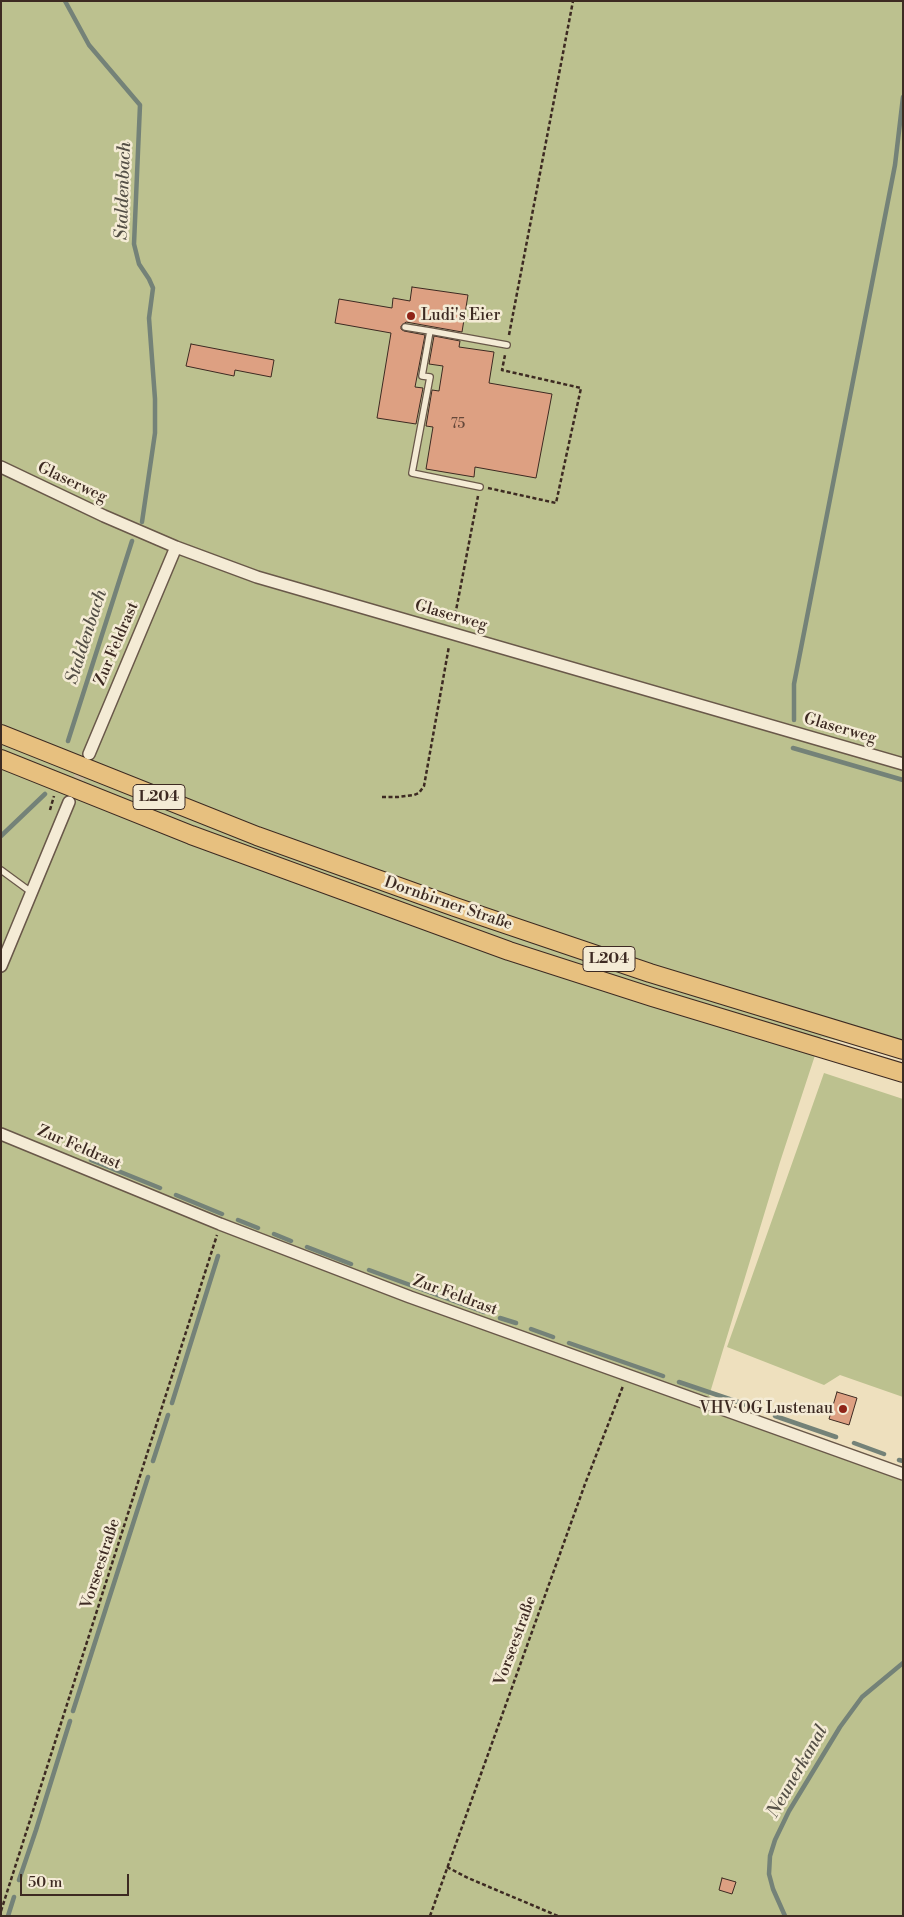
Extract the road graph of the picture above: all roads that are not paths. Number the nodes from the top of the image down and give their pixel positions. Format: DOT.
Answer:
graph roads {
  1 [pos="405,327"];
  2 [pos="430,331"];
  3 [pos="507,345"];
  4 [pos="1,467"];
  5 [pos="480,487"];
  6 [pos="176,547"];
  7 [pos="1,734"];
  8 [pos="89,754"];
  9 [pos="1,759"];
  10 [pos="903,764"];
  11 [pos="69,802"];
  12 [pos="1,870"];
  13 [pos="31,892"];
  14 [pos="1,966"];
  15 [pos="903,1050"];
  16 [pos="903,1073"];
  17 [pos="1,1134"];
  18 [pos="903,1474"];
  1 -- 2 [label="lane"];
  2 -- 3 [label="lane"];
  2 -- 5 [label="lane"];
  4 -- 6 [label="street, Glaserweg"];
  6 -- 8 [label="street, Zur Feldrast"];
  6 -- 10 [label="street, Glaserweg"];
  7 -- 15 [label="main road, Dornbirner Straße / L204"];
  9 -- 16 [label="main road, Dornbirner Straße / L204"];
  11 -- 13 [label="street"];
  12 -- 13 [label="lane"];
  13 -- 14 [label="street"];
  17 -- 18 [label="street, Zur Feldrast"];
}
